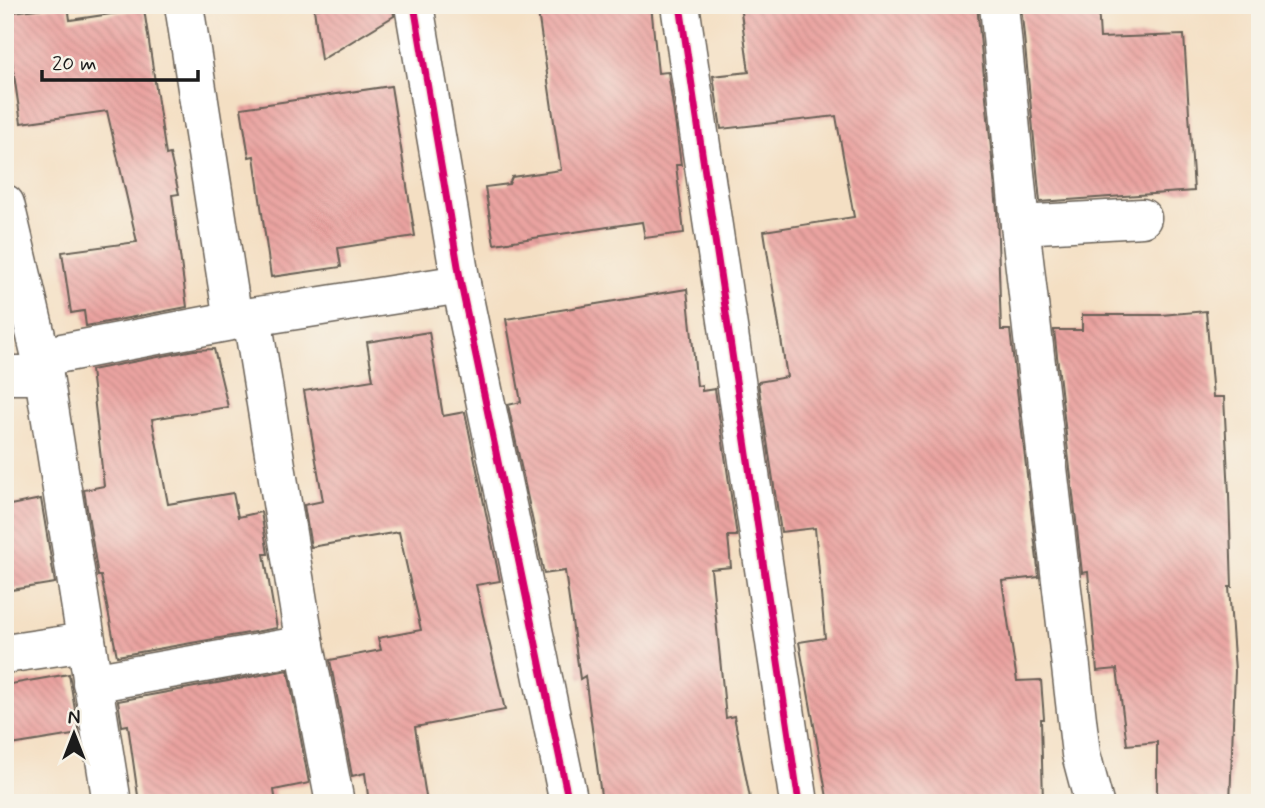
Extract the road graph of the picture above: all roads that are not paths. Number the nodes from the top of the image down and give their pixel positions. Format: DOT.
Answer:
graph roads {
  1 [pos="184,5"];
  2 [pos="414,5"];
  3 [pos="680,5"];
  4 [pos="999,5"];
  5 [pos="5,204"];
  6 [pos="1142,218"];
  7 [pos="1020,225"];
  8 [pos="461,284"];
  9 [pos="243,319"];
  10 [pos="43,366"];
  11 [pos="5,375"];
  12 [pos="86,642"];
  13 [pos="305,645"];
  14 [pos="5,654"];
  15 [pos="92,683"];
  16 [pos="112,803"];
  17 [pos="335,803"];
  18 [pos="569,803"];
  19 [pos="799,803"];
  20 [pos="1094,803"];
  1 -- 9 [label="street"];
  2 -- 8 [label="street"];
  3 -- 19 [label="street"];
  4 -- 7 [label="street"];
  5 -- 10 [label="street"];
  6 -- 7 [label="street"];
  7 -- 20 [label="street"];
  8 -- 9 [label="street"];
  8 -- 18 [label="street"];
  9 -- 10 [label="street"];
  9 -- 13 [label="street"];
  10 -- 11 [label="street"];
  10 -- 12 [label="street"];
  12 -- 14 [label="street"];
  12 -- 15 [label="street"];
  13 -- 15 [label="street"];
  13 -- 17 [label="street"];
  15 -- 16 [label="street"];
}
